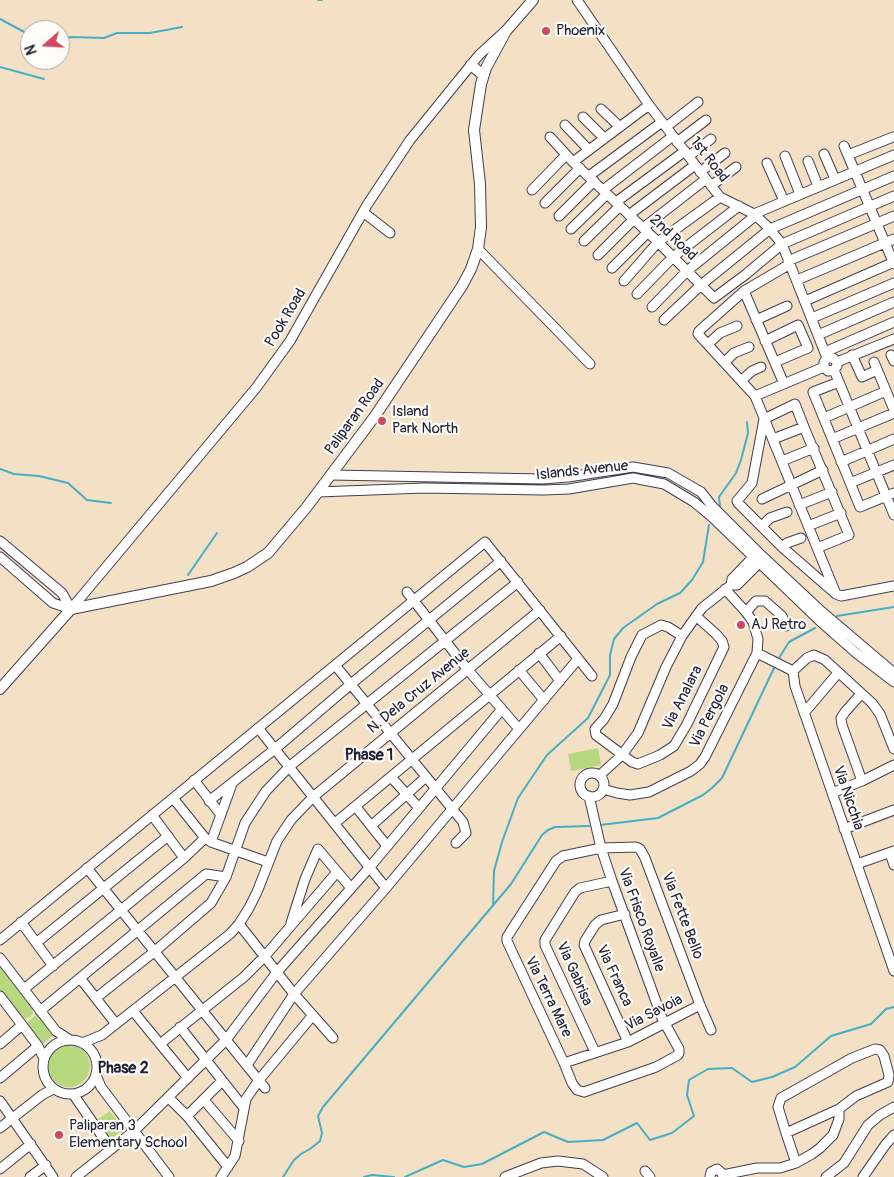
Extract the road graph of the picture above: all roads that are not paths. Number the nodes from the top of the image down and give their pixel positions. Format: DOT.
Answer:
graph roads {
  1 [pos="533,0"];
  2 [pos="577,0"];
  3 [pos="506,30"];
  4 [pos="470,66"];
  5 [pos="483,75"];
  6 [pos="698,102"];
  7 [pos="649,105"];
  8 [pos="601,109"];
  9 [pos="583,117"];
  10 [pos="706,120"];
  11 [pos="664,124"];
  12 [pos="565,125"];
  13 [pos="620,127"];
  14 [pos="893,137"];
  15 [pos="550,138"];
  16 [pos="604,138"];
  17 [pos="675,139"];
  18 [pos="711,139"];
  19 [pos="589,150"];
  20 [pos="725,153"];
  21 [pos="687,154"];
  22 [pos="824,154"];
  23 [pos="894,155"];
  24 [pos="785,156"];
  25 [pos="573,161"];
  26 [pos="808,161"];
  27 [pos="768,163"];
  28 [pos="736,167"];
  29 [pos="854,170"];
  30 [pos="703,175"];
  31 [pos="894,176"];
  32 [pos="591,179"];
  33 [pos="835,179"];
  34 [pos="818,186"];
  35 [pos="862,189"];
  36 [pos="532,190"];
  37 [pos="605,192"];
  38 [pos="800,194"];
  39 [pos="894,196"];
  40 [pos="720,197"];
  41 [pos="784,201"];
  42 [pos="545,203"];
  43 [pos="618,204"];
  44 [pos="739,206"];
  45 [pos="870,206"];
  46 [pos="363,212"];
  47 [pos="754,215"];
  48 [pos="559,216"];
  49 [pos="894,216"];
  50 [pos="632,217"];
  51 [pos="877,223"];
  52 [pos="571,229"];
  53 [pos="770,229"];
  54 [pos="646,230"];
  55 [pos="390,233"];
  56 [pos="894,239"];
  57 [pos="584,241"];
  58 [pos="658,242"];
  59 [pos="885,242"];
  60 [pos="782,244"];
  61 [pos="478,249"];
  62 [pos="598,255"];
  63 [pos="673,257"];
  64 [pos="789,262"];
  65 [pos="894,263"];
  66 [pos="612,268"];
  67 [pos="687,271"];
  68 [pos="797,280"];
  69 [pos="624,281"];
  70 [pos="894,283"];
  71 [pos="701,285"];
  72 [pos="744,291"];
  73 [pos="638,294"];
  74 [pos="805,301"];
  75 [pos="894,302"];
  76 [pos="787,306"];
  77 [pos="652,307"];
  78 [pos="812,318"];
  79 [pos="664,320"];
  80 [pos="756,320"];
  81 [pos="894,322"];
  82 [pos="738,326"];
  83 [pos="818,334"];
  84 [pos="894,339"];
  85 [pos="765,341"];
  86 [pos="708,344"];
  87 [pos="749,347"];
  88 [pos="826,355"];
  89 [pos="852,355"];
  90 [pos="725,362"];
  91 [pos="775,362"];
  92 [pos="590,364"];
  93 [pos="835,366"];
  94 [pos="761,367"];
  95 [pos="824,367"];
  96 [pos="742,380"];
  97 [pos="839,382"];
  98 [pos="784,384"];
  99 [pos="886,391"];
  100 [pos="755,396"];
  101 [pos="849,407"];
  102 [pos="894,412"];
  103 [pos="824,418"];
  104 [pos="764,419"];
  105 [pos="804,426"];
  106 [pos="859,429"];
  107 [pos="772,439"];
  108 [pos="832,439"];
  109 [pos="894,439"];
  110 [pos="814,448"];
  111 [pos="868,451"];
  112 [pos="782,461"];
  113 [pos="842,462"];
  114 [pos="894,465"];
  115 [pos="823,470"];
  116 [pos="877,473"];
  117 [pos="331,475"];
  118 [pos="791,484"];
  119 [pos="850,484"];
  120 [pos="318,492"];
  121 [pos="832,492"];
  122 [pos="890,494"];
  123 [pos="762,499"];
  124 [pos="799,505"];
  125 [pos="787,512"];
  126 [pos="841,513"];
  127 [pos="894,515"];
  128 [pos="762,526"];
  129 [pos="808,526"];
  130 [pos="800,538"];
  131 [pos="0,541"];
  132 [pos="782,548"];
  133 [pos="817,548"];
  134 [pos="0,557"];
  135 [pos="759,557"];
  136 [pos="501,561"];
  137 [pos="518,582"];
  138 [pos="894,586"];
  139 [pos="728,587"];
  140 [pos="407,592"];
  141 [pos="836,594"];
  142 [pos="414,601"];
  143 [pos="71,608"];
  144 [pos="540,610"];
  145 [pos="746,612"];
  146 [pos="696,616"];
  147 [pos="427,620"];
  148 [pos="786,626"];
  149 [pos="560,636"];
  150 [pos="682,636"];
  151 [pos="444,640"];
  152 [pos="539,653"];
  153 [pos="757,653"];
  154 [pos="578,659"];
  155 [pos="335,665"];
  156 [pos="468,670"];
  157 [pos="519,670"];
  158 [pos="792,671"];
  159 [pos="838,673"];
  160 [pos="894,673"];
  161 [pos="592,676"];
  162 [pos="560,681"];
  163 [pos="894,682"];
  164 [pos="351,684"];
  165 [pos="0,689"];
  166 [pos="488,694"];
  167 [pos="862,694"];
  168 [pos="544,700"];
  169 [pos="367,704"];
  170 [pos="502,709"];
  171 [pos="804,713"];
  172 [pos="258,728"];
  173 [pos="519,729"];
  174 [pos="391,732"];
  175 [pos="275,749"];
  176 [pos="894,749"];
  177 [pos="622,755"];
  178 [pos="412,760"];
  179 [pos="894,765"];
  180 [pos="290,766"];
  181 [pos="600,776"];
  182 [pos="391,777"];
  183 [pos="426,777"];
  184 [pos="194,780"];
  185 [pos="862,781"];
  186 [pos="232,784"];
  187 [pos="436,788"];
  188 [pos="603,789"];
  189 [pos="832,793"];
  190 [pos="407,794"];
  191 [pos="589,796"];
  192 [pos="313,797"];
  193 [pos="173,798"];
  194 [pos="209,800"];
  195 [pos="356,807"];
  196 [pos="419,808"];
  197 [pos="453,810"];
  198 [pos="894,810"];
  199 [pos="152,815"];
  200 [pos="221,815"];
  201 [pos="335,823"];
  202 [pos="371,826"];
  203 [pos="844,829"];
  204 [pos="168,836"];
  205 [pos="208,840"];
  206 [pos="456,843"];
  207 [pos="387,846"];
  208 [pos="601,848"];
  209 [pos="235,850"];
  210 [pos="892,852"];
  211 [pos="184,858"];
  212 [pos="268,862"];
  213 [pos="857,864"];
  214 [pos="894,865"];
  215 [pos="87,868"];
  216 [pos="369,868"];
  217 [pos="337,872"];
  218 [pos="226,878"];
  219 [pos="612,881"];
  220 [pos="351,888"];
  221 [pos="386,888"];
  222 [pos="104,889"];
  223 [pos="121,910"];
  224 [pos="625,914"];
  225 [pos="21,922"];
  226 [pos="239,924"];
  227 [pos="289,927"];
  228 [pos="136,931"];
  229 [pos="0,940"];
  230 [pos="36,943"];
  231 [pos="154,952"];
  232 [pos="265,956"];
  233 [pos="0,958"];
  234 [pos="53,966"];
  235 [pos="894,971"];
  236 [pos="277,972"];
  237 [pos="175,977"];
  238 [pos="80,978"];
  239 [pos="24,989"];
  240 [pos="294,994"];
  241 [pos="96,998"];
  242 [pos="2,1003"];
  243 [pos="700,1005"];
  244 [pos="40,1010"];
  245 [pos="202,1010"];
  246 [pos="133,1011"];
  247 [pos="313,1015"];
  248 [pos="116,1024"];
  249 [pos="664,1024"];
  250 [pos="22,1025"];
  251 [pos="180,1027"];
  252 [pos="712,1030"];
  253 [pos="102,1035"];
  254 [pos="333,1038"];
  255 [pos="70,1040"];
  256 [pos="226,1040"];
  257 [pos="628,1042"];
  258 [pos="82,1043"];
  259 [pos="0,1044"];
  260 [pos="160,1044"];
  261 [pos="38,1046"];
  262 [pos="679,1049"];
  263 [pos="595,1052"];
  264 [pos="93,1053"];
  265 [pos="44,1058"];
  266 [pos="206,1060"];
  267 [pos="564,1063"];
  268 [pos="247,1065"];
  269 [pos="96,1075"];
  270 [pos="0,1078"];
  271 [pos="188,1078"];
  272 [pos="222,1081"];
  273 [pos="46,1082"];
  274 [pos="262,1084"];
  275 [pos="53,1089"];
  276 [pos="73,1094"];
  277 [pos="168,1097"];
  278 [pos="204,1100"];
  279 [pos="0,1101"];
  280 [pos="244,1108"];
  281 [pos="894,1108"];
  282 [pos="839,1109"];
  283 [pos="10,1116"];
  284 [pos="187,1116"];
  285 [pos="0,1121"];
  286 [pos="0,1128"];
  287 [pos="134,1131"];
  288 [pos="786,1133"];
  289 [pos="894,1135"];
  290 [pos="239,1141"];
  291 [pos="31,1144"];
  292 [pos="111,1149"];
  293 [pos="796,1163"];
  294 [pos="46,1165"];
  295 [pos="228,1167"];
  296 [pos="0,1169"];
  297 [pos="522,1174"];
  298 [pos="723,1176"];
  299 [pos="30,1177"];
  300 [pos="54,1177"];
  301 [pos="76,1177"];
  302 [pos="169,1177"];
  303 [pos="221,1177"];
  304 [pos="505,1177"];
  305 [pos="603,1177"];
  306 [pos="710,1177"];
  307 [pos="826,1177"];
  308 [pos="864,1177"];
  1 -- 3 [label="main road, Paliparan Road"];
  2 -- 7 [label="street, 1st Road"];
  3 -- 4 [label="street, Pook Road"];
  3 -- 5 [label="main road, Paliparan Road"];
  4 -- 5 [label="main road"];
  4 -- 46 [label="street, Pook Road"];
  5 -- 61 [label="main road, Paliparan Road"];
  6 -- 11 [label="street"];
  7 -- 11 [label="street, 1st Road"];
  7 -- 13 [label="street"];
  8 -- 13 [label="street"];
  9 -- 16 [label="street"];
  10 -- 17 [label="street"];
  11 -- 17 [label="street, 1st Road"];
  11 -- 32 [label="street"];
  12 -- 19 [label="street"];
  13 -- 16 [label="street"];
  14 -- 29 [label="street"];
  15 -- 25 [label="street, 2nd Road"];
  16 -- 19 [label="street"];
  17 -- 21 [label="street, 1st Road"];
  17 -- 37 [label="street"];
  18 -- 21 [label="street"];
  19 -- 25 [label="street"];
  20 -- 30 [label="street"];
  21 -- 30 [label="street, 1st Road"];
  21 -- 43 [label="street"];
  22 -- 33 [label="street"];
  23 -- 29 [label="street"];
  24 -- 38 [label="street"];
  25 -- 32 [label="street, 2nd Road"];
  25 -- 36 [label="street"];
  25 -- 42 [label="street"];
  26 -- 34 [label="street"];
  27 -- 41 [label="street"];
  28 -- 30 [label="street"];
  29 -- 33 [label="street"];
  29 -- 35 [label="street"];
  30 -- 40 [label="street, 1st Road"];
  30 -- 50 [label="street"];
  30 -- 54 [label="street"];
  31 -- 35 [label="street"];
  32 -- 37 [label="street, 2nd Road"];
  32 -- 48 [label="street"];
  33 -- 34 [label="street"];
  34 -- 38 [label="street"];
  35 -- 45 [label="street"];
  35 -- 53 [label="street"];
  37 -- 43 [label="street, 2nd Road"];
  37 -- 52 [label="street"];
  38 -- 41 [label="street"];
  39 -- 45 [label="street"];
  40 -- 44 [label="street, 1st Road"];
  40 -- 58 [label="street"];
  41 -- 47 [label="street"];
  43 -- 50 [label="street, 2nd Road"];
  43 -- 57 [label="street"];
  44 -- 47 [label="street, 1st Road"];
  44 -- 63 [label="street"];
  45 -- 51 [label="street"];
  45 -- 60 [label="street"];
  46 -- 55 [label="street"];
  46 -- 143 [label="street, Pook Road"];
  47 -- 53 [label="street, 1st Road"];
  47 -- 67 [label="street"];
  49 -- 51 [label="street"];
  50 -- 54 [label="street, 2nd Road"];
  50 -- 62 [label="street"];
  51 -- 59 [label="street"];
  51 -- 64 [label="street"];
  53 -- 60 [label="street, 1st Road"];
  53 -- 71 [label="street"];
  54 -- 58 [label="street, 2nd Road"];
  54 -- 66 [label="street"];
  56 -- 59 [label="street"];
  58 -- 63 [label="street, 2nd Road"];
  58 -- 69 [label="street"];
  59 -- 65 [label="street"];
  59 -- 68 [label="street"];
  60 -- 64 [label="street, 1st Road"];
  60 -- 71 [label="street, 2nd Road"];
  61 -- 92 [label="street"];
  61 -- 117 [label="main road, Paliparan Road"];
  63 -- 67 [label="street, 2nd Road"];
  63 -- 73 [label="street"];
  64 -- 68 [label="street, 1st Road"];
  64 -- 72 [label="street"];
  65 -- 74 [label="street"];
  67 -- 71 [label="street, 2nd Road"];
  67 -- 77 [label="street"];
  68 -- 74 [label="street, 1st Road"];
  70 -- 78 [label="street"];
  71 -- 79 [label="street"];
  72 -- 80 [label="street"];
  72 -- 86 [label="street"];
  74 -- 78 [label="street, 1st Road"];
  75 -- 83 [label="street"];
  76 -- 80 [label="street"];
  78 -- 83 [label="street, 1st Road"];
  80 -- 85 [label="street"];
  81 -- 88 [label="street"];
  82 -- 86 [label="street"];
  83 -- 88 [label="street, 1st Road"];
  84 -- 89 [label="street"];
  85 -- 91 [label="street"];
  85 -- 91 [label="street"];
  86 -- 90 [label="street"];
  87 -- 90 [label="street"];
  88 -- 93 [label="street"];
  88 -- 95 [label="street"];
  89 -- 93 [label="street"];
  89 -- 99 [label="street"];
  90 -- 96 [label="street"];
  91 -- 98 [label="street"];
  93 -- 95 [label="street"];
  93 -- 97 [label="street"];
  94 -- 96 [label="street"];
  95 -- 98 [label="street"];
  96 -- 100 [label="street"];
  97 -- 101 [label="street"];
  97 -- 103 [label="street"];
  98 -- 100 [label="street"];
  99 -- 101 [label="street"];
  99 -- 102 [label="street"];
  100 -- 104 [label="street"];
  101 -- 103 [label="street"];
  101 -- 106 [label="street"];
  102 -- 106 [label="street"];
  103 -- 108 [label="street"];
  104 -- 105 [label="street"];
  104 -- 107 [label="street"];
  104 -- 128 [label="street"];
  105 -- 107 [label="street"];
  105 -- 110 [label="street"];
  106 -- 108 [label="street"];
  106 -- 111 [label="street"];
  107 -- 112 [label="street"];
  108 -- 113 [label="street"];
  109 -- 111 [label="street"];
  110 -- 112 [label="street"];
  110 -- 115 [label="street"];
  111 -- 113 [label="street"];
  111 -- 116 [label="street"];
  112 -- 118 [label="street"];
  113 -- 119 [label="street"];
  114 -- 116 [label="street"];
  115 -- 118 [label="street"];
  115 -- 121 [label="street"];
  116 -- 119 [label="street"];
  116 -- 122 [label="street"];
  117 -- 120 [label="main road, Paliparan Road"];
  117 -- 135 [label="street, Islands Avenue"];
  118 -- 123 [label="street"];
  118 -- 124 [label="street"];
  119 -- 122 [label="street"];
  120 -- 135 [label="street, Islands Avenue"];
  120 -- 143 [label="main road, Paliparan Road"];
  121 -- 124 [label="street"];
  121 -- 126 [label="street"];
  122 -- 127 [label="street"];
  124 -- 129 [label="street"];
  125 -- 128 [label="street"];
  126 -- 129 [label="street"];
  126 -- 133 [label="street"];
  128 -- 132 [label="street"];
  129 -- 133 [label="street"];
  130 -- 132 [label="street"];
  131 -- 143 [label="street"];
  132 -- 141 [label="street"];
  133 -- 141 [label="street"];
  134 -- 143 [label="street"];
  135 -- 139 [label="street"];
  135 -- 160 [label="street, Islands Avenue"];
  135 -- 163 [label="street, Islands Avenue"];
  136 -- 137 [label="street"];
  136 -- 142 [label="street"];
  136 -- 147 [label="street"];
  137 -- 144 [label="street"];
  137 -- 151 [label="street"];
  138 -- 141 [label="street"];
  139 -- 145 [label="street"];
  139 -- 146 [label="street"];
  140 -- 142 [label="street"];
  142 -- 147 [label="street"];
  142 -- 155 [label="street"];
  143 -- 165 [label="main road"];
  144 -- 149 [label="street"];
  144 -- 156 [label="street, N. Dela Cruz Avenue"];
  145 -- 148 [label="street"];
  145 -- 153 [label="street"];
  146 -- 150 [label="street"];
  146 -- 177 [label="street, Via Analara"];
  147 -- 151 [label="street"];
  147 -- 164 [label="street"];
  149 -- 152 [label="street"];
  149 -- 154 [label="street"];
  150 -- 177 [label="street"];
  150 -- 177 [label="street"];
  151 -- 156 [label="street"];
  151 -- 169 [label="street"];
  152 -- 157 [label="street"];
  152 -- 162 [label="street"];
  153 -- 158 [label="street"];
  153 -- 188 [label="street, Via Pergola"];
  154 -- 161 [label="street"];
  154 -- 162 [label="street"];
  155 -- 164 [label="street"];
  155 -- 172 [label="street"];
  156 -- 166 [label="street"];
  156 -- 174 [label="street, N. Dela Cruz Avenue"];
  157 -- 166 [label="street"];
  157 -- 168 [label="street"];
  158 -- 159 [label="street"];
  158 -- 171 [label="street, Via Nicchia"];
  159 -- 167 [label="street"];
  159 -- 171 [label="street"];
  162 -- 168 [label="street"];
  164 -- 169 [label="street"];
  164 -- 175 [label="street"];
  166 -- 170 [label="street"];
  166 -- 178 [label="street"];
  167 -- 176 [label="street"];
  167 -- 185 [label="street"];
  168 -- 173 [label="street"];
  169 -- 174 [label="street"];
  169 -- 180 [label="street"];
  170 -- 173 [label="street"];
  170 -- 187 [label="street"];
  171 -- 189 [label="street, Via Nicchia"];
  172 -- 175 [label="street"];
  172 -- 184 [label="street"];
  173 -- 197 [label="street"];
  174 -- 178 [label="street"];
  174 -- 192 [label="street, N. Dela Cruz Avenue"];
  175 -- 180 [label="street"];
  175 -- 186 [label="street"];
  177 -- 181 [label="street"];
  178 -- 182 [label="street"];
  178 -- 183 [label="street"];
  179 -- 185 [label="street"];
  180 -- 192 [label="street"];
  180 -- 209 [label="street"];
  181 -- 188 [label="street"];
  181 -- 191 [label="street"];
  182 -- 190 [label="street"];
  182 -- 195 [label="street"];
  183 -- 187 [label="street"];
  183 -- 190 [label="street"];
  184 -- 193 [label="street"];
  184 -- 194 [label="street"];
  185 -- 189 [label="street"];
  186 -- 194 [label="street"];
  186 -- 200 [label="street"];
  187 -- 196 [label="street"];
  187 -- 197 [label="street"];
  188 -- 191 [label="street"];
  189 -- 203 [label="street, Via Nicchia"];
  190 -- 196 [label="street"];
  190 -- 202 [label="street"];
  191 -- 208 [label="street, Via Frisco Royalle"];
  192 -- 201 [label="street"];
  192 -- 212 [label="street, N. Dela Cruz Avenue"];
  193 -- 199 [label="street"];
  193 -- 205 [label="street"];
  194 -- 200 [label="street"];
  195 -- 201 [label="street"];
  195 -- 202 [label="street"];
  196 -- 207 [label="street"];
  197 -- 206 [label="street"];
  197 -- 221 [label="street"];
  198 -- 203 [label="street"];
  199 -- 204 [label="street"];
  199 -- 215 [label="street"];
  200 -- 205 [label="street"];
  201 -- 216 [label="street"];
  202 -- 207 [label="street"];
  203 -- 213 [label="street, Via Nicchia"];
  204 -- 211 [label="street"];
  204 -- 222 [label="street"];
  205 -- 209 [label="street"];
  205 -- 211 [label="street"];
  207 -- 216 [label="street"];
  208 -- 219 [label="street, Via Frisco Royalle"];
  208 -- 243 [label="street, Via Fette Bello"];
  208 -- 267 [label="street, Via Terra Mare"];
  209 -- 212 [label="street"];
  209 -- 218 [label="street"];
  210 -- 213 [label="street"];
  210 -- 214 [label="street"];
  211 -- 223 [label="street"];
  212 -- 226 [label="street, N. Dela Cruz Avenue"];
  213 -- 235 [label="street, Via Nicchia"];
  215 -- 222 [label="street"];
  215 -- 225 [label="street"];
  216 -- 220 [label="street"];
  216 -- 221 [label="street"];
  217 -- 220 [label="street"];
  217 -- 227 [label="street"];
  217 -- 227 [label="street"];
  218 -- 228 [label="street"];
  218 -- 231 [label="street"];
  219 -- 224 [label="street, Via Frisco Royalle"];
  219 -- 263 [label="street, Via Gabrisa"];
  220 -- 236 [label="street"];
  221 -- 240 [label="street"];
  222 -- 223 [label="street"];
  222 -- 230 [label="street"];
  223 -- 228 [label="street"];
  223 -- 234 [label="street"];
  224 -- 249 [label="street, Via Frisco Royalle"];
  224 -- 257 [label="street, Via Franca"];
  225 -- 229 [label="street"];
  225 -- 230 [label="street"];
  226 -- 232 [label="street"];
  226 -- 237 [label="street, N. Dela Cruz Avenue"];
  227 -- 232 [label="street"];
  228 -- 231 [label="street"];
  228 -- 238 [label="street"];
  230 -- 234 [label="street"];
  231 -- 237 [label="street"];
  231 -- 241 [label="street"];
  232 -- 236 [label="street"];
  232 -- 245 [label="street"];
  233 -- 239 [label="street"];
  234 -- 239 [label="street"];
  236 -- 240 [label="street"];
  236 -- 256 [label="street"];
  237 -- 245 [label="street"];
  237 -- 246 [label="street, N. Dela Cruz Avenue"];
  238 -- 241 [label="street"];
  238 -- 244 [label="street"];
  239 -- 244 [label="street"];
  240 -- 247 [label="street"];
  240 -- 268 [label="street"];
  241 -- 248 [label="street"];
  242 -- 250 [label="street"];
  243 -- 249 [label="street, Via Savoia"];
  243 -- 252 [label="street, Via Fette Bello"];
  244 -- 255 [label="street"];
  245 -- 251 [label="street"];
  245 -- 256 [label="street"];
  246 -- 248 [label="street, N. Dela Cruz Avenue"];
  246 -- 260 [label="street"];
  247 -- 254 [label="street"];
  247 -- 274 [label="street"];
  248 -- 253 [label="street, N. Dela Cruz Avenue"];
  249 -- 257 [label="street, Via Savoia"];
  249 -- 262 [label="street, Via Frisco Royalle"];
  250 -- 259 [label="street"];
  250 -- 261 [label="street"];
  251 -- 260 [label="street"];
  251 -- 266 [label="street"];
  253 -- 258 [label="street, N. Dela Cruz Avenue"];
  253 -- 264 [label="street, N. Dela Cruz Avenue"];
  255 -- 258 [label="street"];
  255 -- 265 [label="street"];
  256 -- 266 [label="street"];
  256 -- 268 [label="street"];
  257 -- 263 [label="street, Via Savoia"];
  258 -- 264 [label="street"];
  260 -- 271 [label="street"];
  261 -- 265 [label="street"];
  261 -- 270 [label="street"];
  262 -- 267 [label="street, Via Terra Mare"];
  263 -- 267 [label="street, Via Savoia"];
  264 -- 269 [label="street"];
  265 -- 273 [label="street"];
  266 -- 271 [label="street"];
  266 -- 272 [label="street"];
  268 -- 274 [label="street"];
  269 -- 276 [label="street"];
  269 -- 287 [label="street"];
  271 -- 277 [label="street"];
  272 -- 278 [label="street"];
  272 -- 280 [label="street"];
  273 -- 275 [label="street"];
  273 -- 283 [label="street"];
  274 -- 280 [label="street"];
  275 -- 276 [label="street"];
  275 -- 283 [label="street"];
  276 -- 292 [label="street"];
  277 -- 284 [label="street"];
  277 -- 287 [label="street"];
  278 -- 284 [label="street"];
  278 -- 290 [label="street"];
  279 -- 283 [label="street"];
  280 -- 290 [label="street"];
  281 -- 307 [label="street"];
  282 -- 288 [label="street"];
  282 -- 288 [label="street"];
  282 -- 293 [label="street"];
  283 -- 285 [label="street"];
  283 -- 286 [label="street"];
  283 -- 291 [label="street"];
  284 -- 295 [label="street"];
  287 -- 292 [label="street"];
  287 -- 302 [label="street"];
  288 -- 293 [label="street"];
  289 -- 308 [label="street"];
  290 -- 295 [label="street"];
  291 -- 294 [label="street"];
  291 -- 296 [label="street"];
  292 -- 301 [label="street"];
  293 -- 298 [label="street"];
  294 -- 299 [label="street"];
  294 -- 300 [label="street"];
  295 -- 303 [label="street"];
  297 -- 304 [label="street"];
  297 -- 305 [label="street"];
  298 -- 306 [label="street"];
}
